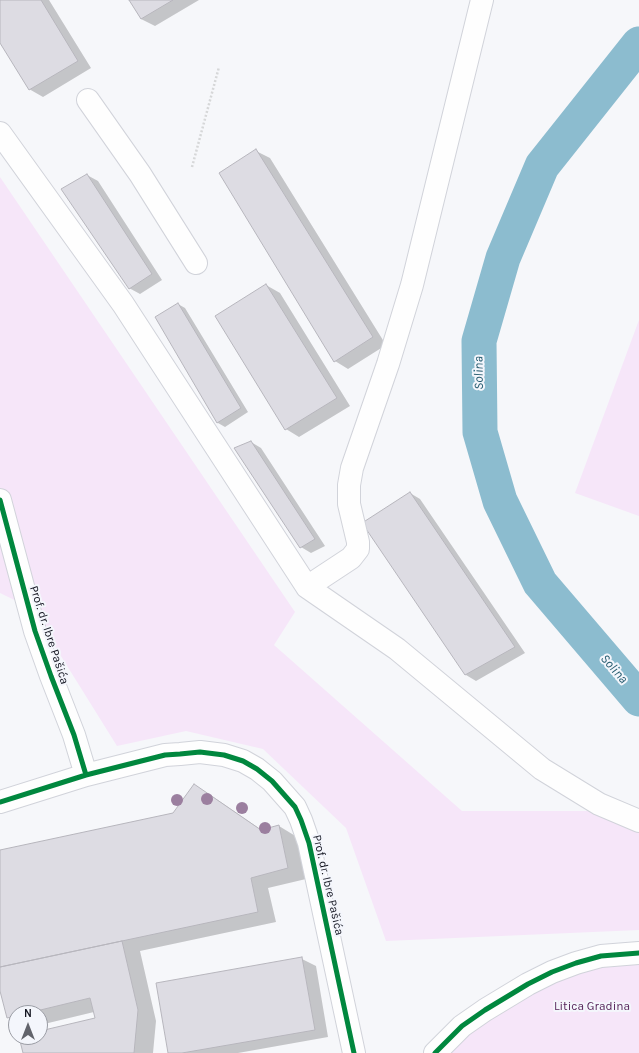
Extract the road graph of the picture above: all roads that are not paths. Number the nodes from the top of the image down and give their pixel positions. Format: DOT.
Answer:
graph roads {
  1 [pos="482,0"];
  2 [pos="88,100"];
  3 [pos="0,134"];
  4 [pos="196,263"];
  5 [pos="0,500"];
  6 [pos="307,587"];
  7 [pos="86,775"];
  8 [pos="0,802"];
  9 [pos="639,821"];
  10 [pos="639,953"];
  11 [pos="356,1049"];
  12 [pos="435,1053"];
  1 -- 6 [label="street"];
  2 -- 4 [label="street"];
  3 -- 6 [label="street"];
  5 -- 7 [label="street, Prof. dr. Ibre Pašića"];
  6 -- 9 [label="street"];
  7 -- 8 [label="street, Prof. dr. Ibre Pašića"];
  7 -- 11 [label="street, Prof. dr. Ibre Pašića"];
  10 -- 12 [label="street"];
}
